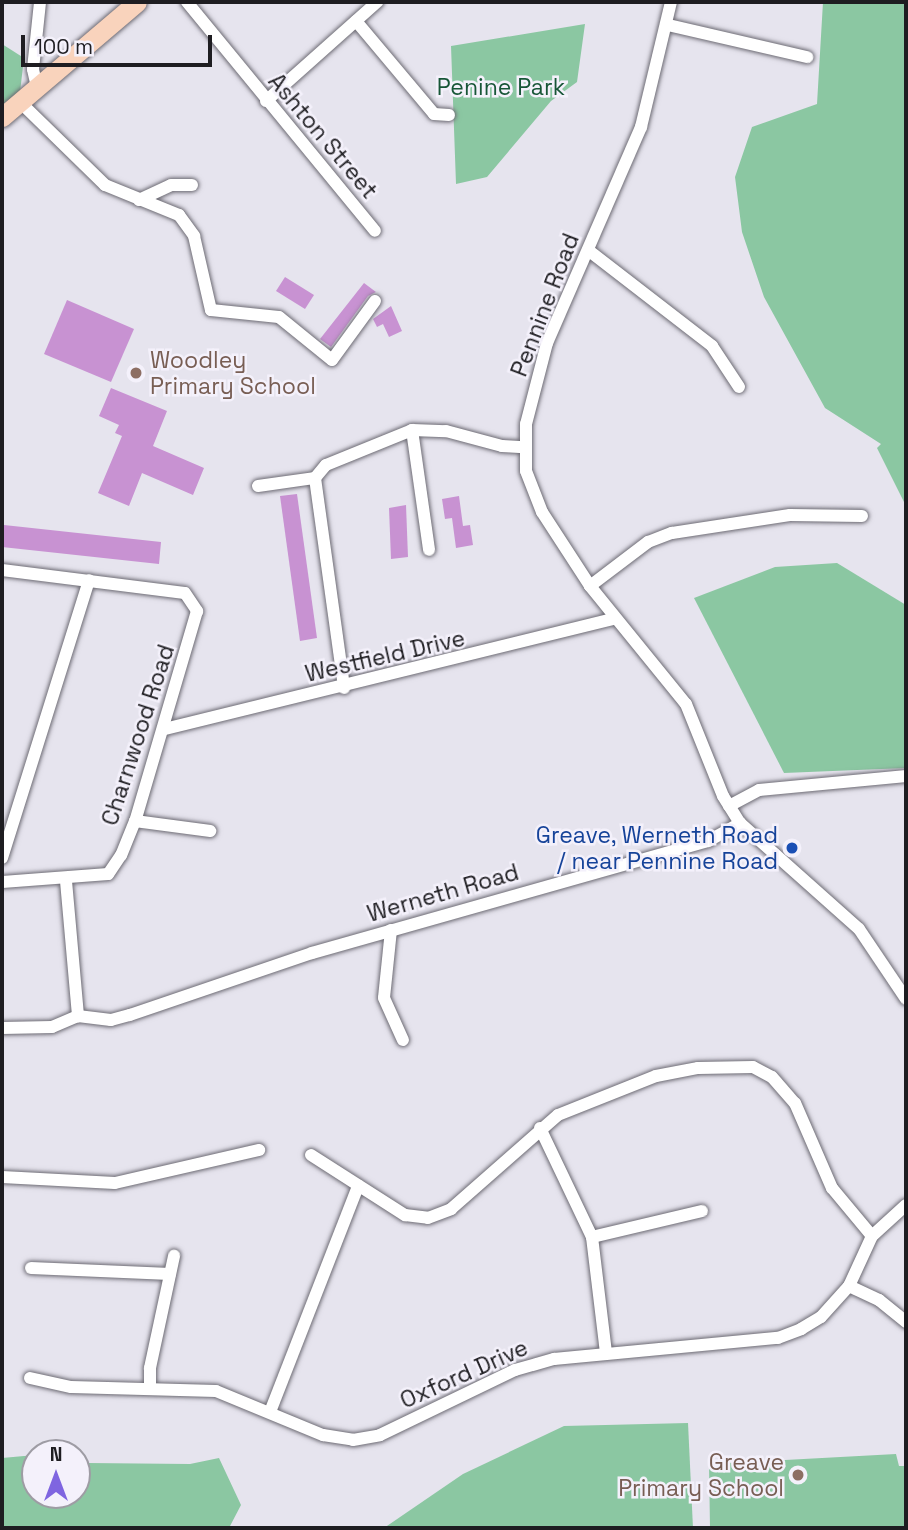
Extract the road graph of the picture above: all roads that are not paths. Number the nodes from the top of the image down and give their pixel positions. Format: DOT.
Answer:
graph roads {
  1 [pos="40,2"];
  2 [pos="137,2"];
  3 [pos="187,2"];
  4 [pos="377,2"];
  5 [pos="671,2"];
  6 [pos="356,21"];
  7 [pos="668,25"];
  8 [pos="807,57"];
  9 [pos="37,87"];
  10 [pos="266,101"];
  11 [pos="20,102"];
  12 [pos="449,115"];
  13 [pos="2,117"];
  14 [pos="192,185"];
  15 [pos="139,200"];
  16 [pos="375,231"];
  17 [pos="588,250"];
  18 [pos="375,301"];
  19 [pos="739,387"];
  20 [pos="412,430"];
  21 [pos="524,447"];
  22 [pos="315,478"];
  23 [pos="258,486"];
  24 [pos="862,516"];
  25 [pos="429,550"];
  26 [pos="2,570"];
  27 [pos="89,580"];
  28 [pos="590,586"];
  29 [pos="614,619"];
  30 [pos="344,688"];
  31 [pos="164,729"];
  32 [pos="906,776"];
  33 [pos="729,806"];
  34 [pos="135,821"];
  35 [pos="740,823"];
  36 [pos="210,831"];
  37 [pos="2,858"];
  38 [pos="66,881"];
  39 [pos="2,882"];
  40 [pos="391,930"];
  41 [pos="906,999"];
  42 [pos="78,1016"];
  43 [pos="2,1028"];
  44 [pos="403,1041"];
  45 [pos="540,1128"];
  46 [pos="259,1150"];
  47 [pos="311,1155"];
  48 [pos="2,1177"];
  49 [pos="358,1185"];
  50 [pos="906,1205"];
  51 [pos="702,1211"];
  52 [pos="872,1236"];
  53 [pos="592,1237"];
  54 [pos="174,1256"];
  55 [pos="31,1268"];
  56 [pos="170,1274"];
  57 [pos="849,1286"];
  58 [pos="906,1322"];
  59 [pos="606,1352"];
  60 [pos="30,1378"];
  61 [pos="150,1388"];
  62 [pos="270,1412"];
  1 -- 9 [label="street"];
  2 -- 9 [label="main road"];
  3 -- 10 [label="street, Ashton Street"];
  4 -- 6 [label="street"];
  5 -- 7 [label="street, Pennine Road"];
  6 -- 10 [label="street"];
  6 -- 12 [label="street"];
  7 -- 8 [label="street"];
  7 -- 17 [label="street, Pennine Road"];
  9 -- 11 [label="main road"];
  10 -- 16 [label="street, Ashton Street"];
  11 -- 13 [label="main road"];
  11 -- 15 [label="street"];
  14 -- 15 [label="street"];
  15 -- 18 [label="street"];
  17 -- 19 [label="street"];
  17 -- 21 [label="street, Pennine Road"];
  20 -- 21 [label="street"];
  20 -- 22 [label="street"];
  20 -- 25 [label="street"];
  21 -- 28 [label="street, Pennine Road"];
  22 -- 23 [label="street"];
  22 -- 30 [label="street"];
  24 -- 28 [label="street"];
  26 -- 27 [label="street"];
  27 -- 31 [label="street, Charnwood Road"];
  27 -- 37 [label="street"];
  28 -- 29 [label="street, Pennine Road"];
  29 -- 30 [label="street, Westfield Drive"];
  29 -- 33 [label="street, Pennine Road"];
  30 -- 31 [label="street, Westfield Drive"];
  31 -- 34 [label="street, Charnwood Road"];
  32 -- 33 [label="street"];
  33 -- 35 [label="street, Pennine Road"];
  34 -- 36 [label="street"];
  34 -- 38 [label="street, Charnwood Road"];
  35 -- 40 [label="street, Werneth Road"];
  35 -- 41 [label="street"];
  38 -- 39 [label="street"];
  38 -- 42 [label="street"];
  40 -- 42 [label="street, Werneth Road"];
  40 -- 44 [label="street"];
  42 -- 43 [label="street, Werneth Road"];
  45 -- 49 [label="street"];
  45 -- 52 [label="street"];
  45 -- 53 [label="street"];
  46 -- 48 [label="street"];
  47 -- 49 [label="street"];
  49 -- 62 [label="street"];
  50 -- 52 [label="street, Oxford Drive"];
  51 -- 53 [label="street"];
  52 -- 57 [label="street, Oxford Drive"];
  53 -- 59 [label="street"];
  54 -- 56 [label="street"];
  55 -- 56 [label="street"];
  56 -- 61 [label="street"];
  57 -- 58 [label="street"];
  57 -- 59 [label="street, Oxford Drive"];
  59 -- 62 [label="street, Oxford Drive"];
  60 -- 61 [label="street, Oxford Drive"];
  61 -- 62 [label="street, Oxford Drive"];
}
